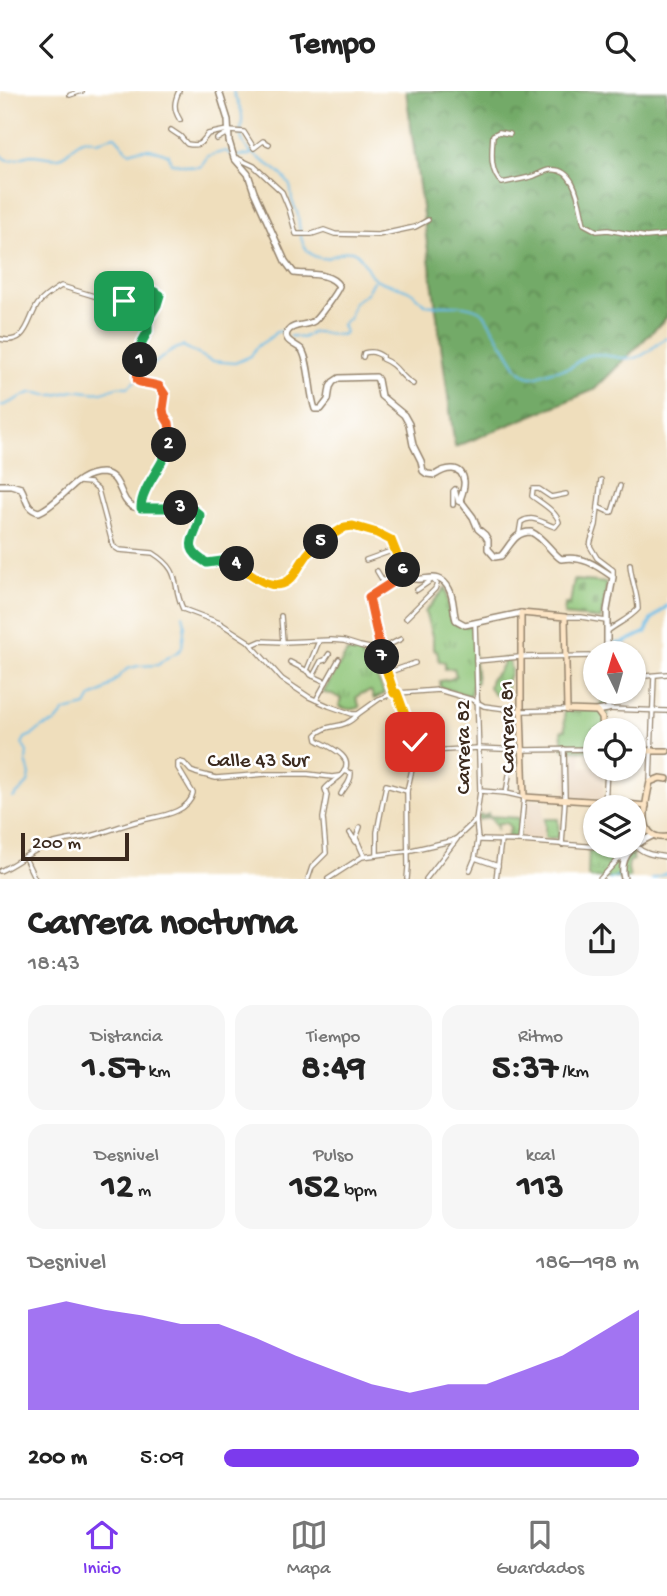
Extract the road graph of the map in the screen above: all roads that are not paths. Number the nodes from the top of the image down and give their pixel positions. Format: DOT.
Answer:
graph roads {
  1 [pos="82,91"];
  2 [pos="179,91"];
  3 [pos="219,91"];
  4 [pos="70,95"];
  5 [pos="180,120"];
  6 [pos="171,130"];
  7 [pos="229,131"];
  8 [pos="510,134"];
  9 [pos="217,139"];
  10 [pos="269,144"];
  11 [pos="234,157"];
  12 [pos="428,220"];
  13 [pos="667,235"];
  14 [pos="0,339"];
  15 [pos="363,357"];
  16 [pos="413,384"];
  17 [pos="601,480"];
  18 [pos="76,482"];
  19 [pos="0,485"];
  20 [pos="620,487"];
  21 [pos="566,494"];
  22 [pos="463,504"];
  23 [pos="453,505"];
  24 [pos="598,507"];
  25 [pos="141,508"];
  26 [pos="519,534"];
  27 [pos="395,550"];
  28 [pos="366,560"];
  29 [pos="630,564"];
  30 [pos="377,571"];
  31 [pos="405,574"];
  32 [pos="613,577"];
  33 [pos="434,578"];
  34 [pos="386,586"];
  35 [pos="417,590"];
  36 [pos="521,613"];
  37 [pos="281,616"];
  38 [pos="565,617"];
  39 [pos="406,618"];
  40 [pos="606,621"];
  41 [pos="475,623"];
  42 [pos="606,632"];
  43 [pos="401,639"];
  44 [pos="319,641"];
  45 [pos="606,641"];
  46 [pos="283,642"];
  47 [pos="252,645"];
  48 [pos="379,650"];
  49 [pos="329,654"];
  50 [pos="566,656"];
  51 [pos="583,656"];
  52 [pos="521,657"];
  53 [pos="339,659"];
  54 [pos="476,661"];
  55 [pos="290,662"];
  56 [pos="415,663"];
  57 [pos="307,670"];
  58 [pos="387,673"];
  59 [pos="667,674"];
  60 [pos="313,676"];
  61 [pos="646,676"];
  62 [pos="654,676"];
  63 [pos="326,682"];
  64 [pos="396,693"];
  65 [pos="316,701"];
  66 [pos="478,702"];
  67 [pos="607,704"];
  68 [pos="567,710"];
  69 [pos="607,710"];
  70 [pos="521,711"];
  71 [pos="653,711"];
  72 [pos="667,711"];
  73 [pos="597,712"];
  74 [pos="358,714"];
  75 [pos="602,718"];
  76 [pos="478,748"];
  77 [pos="564,749"];
  78 [pos="583,749"];
  79 [pos="522,750"];
  80 [pos="646,751"];
  81 [pos="651,751"];
  82 [pos="667,751"];
  83 [pos="416,752"];
  84 [pos="344,771"];
  85 [pos="509,775"];
  86 [pos="339,776"];
  87 [pos="667,779"];
  88 [pos="650,782"];
  89 [pos="407,791"];
  90 [pos="480,791"];
  91 [pos="506,793"];
  92 [pos="341,794"];
  93 [pos="524,797"];
  94 [pos="565,799"];
  95 [pos="583,801"];
  96 [pos="646,806"];
  97 [pos="476,820"];
  98 [pos="360,827"];
  99 [pos="350,833"];
  100 [pos="650,833"];
  101 [pos="667,837"];
  102 [pos="457,838"];
  103 [pos="646,838"];
  104 [pos="478,840"];
  105 [pos="501,841"];
  106 [pos="520,841"];
  107 [pos="357,843"];
  108 [pos="562,845"];
  109 [pos="583,846"];
  110 [pos="407,851"];
  111 [pos="646,854"];
  112 [pos="377,855"];
  113 [pos="364,856"];
  114 [pos="667,857"];
  115 [pos="25,858"];
  116 [pos="475,858"];
  117 [pos="623,858"];
  118 [pos="625,858"];
  119 [pos="498,866"];
  120 [pos="470,870"];
  121 [pos="0,871"];
  122 [pos="496,878"];
  123 [pos="35,879"];
  124 [pos="308,879"];
  125 [pos="328,879"];
  126 [pos="407,879"];
  127 [pos="426,879"];
  128 [pos="502,879"];
  129 [pos="600,879"];
  130 [pos="624,879"];
  1 -- 4 [label="street"];
  2 -- 5 [label="street"];
  3 -- 7 [label="street"];
  6 -- 7 [label="street"];
  7 -- 9 [label="street"];
  7 -- 10 [label="street"];
  7 -- 11 [label="street"];
  8 -- 13 [label="street"];
  11 -- 12 [label="street"];
  11 -- 22 [label="street"];
  14 -- 25 [label="street"];
  15 -- 16 [label="street"];
  17 -- 24 [label="street"];
  18 -- 19 [label="street"];
  18 -- 25 [label="street"];
  18 -- 47 [label="street"];
  20 -- 24 [label="street"];
  21 -- 26 [label="street"];
  22 -- 23 [label="street"];
  22 -- 26 [label="street"];
  24 -- 32 [label="street"];
  25 -- 27 [label="street"];
  26 -- 32 [label="street"];
  27 -- 28 [label="street"];
  27 -- 31 [label="street"];
  29 -- 42 [label="street"];
  30 -- 34 [label="street"];
  31 -- 33 [label="street"];
  31 -- 34 [label="street"];
  32 -- 40 [label="street"];
  33 -- 35 [label="street"];
  33 -- 39 [label="street"];
  33 -- 41 [label="street"];
  34 -- 48 [label="street"];
  36 -- 38 [label="main road"];
  36 -- 41 [label="street"];
  36 -- 52 [label="main road, Carrera 81"];
  37 -- 46 [label="street"];
  38 -- 40 [label="street"];
  38 -- 50 [label="main road"];
  40 -- 42 [label="street"];
  41 -- 54 [label="street, Carrera 82"];
  42 -- 45 [label="street"];
  43 -- 48 [label="street"];
  44 -- 46 [label="street"];
  44 -- 48 [label="street"];
  44 -- 57 [label="street"];
  46 -- 47 [label="street"];
  47 -- 65 [label="street"];
  48 -- 58 [label="street"];
  49 -- 60 [label="street"];
  50 -- 51 [label="street"];
  50 -- 52 [label="street"];
  50 -- 68 [label="main road"];
  52 -- 54 [label="street"];
  52 -- 70 [label="main road, Carrera 81"];
  53 -- 63 [label="street"];
  54 -- 66 [label="street, Carrera 82"];
  55 -- 57 [label="street"];
  56 -- 58 [label="street"];
  57 -- 60 [label="street"];
  58 -- 64 [label="street"];
  59 -- 62 [label="street"];
  60 -- 63 [label="street"];
  61 -- 62 [label="street"];
  62 -- 71 [label="street"];
  63 -- 65 [label="street"];
  64 -- 66 [label="street"];
  64 -- 74 [label="street"];
  64 -- 83 [label="street"];
  65 -- 74 [label="street"];
  66 -- 70 [label="street"];
  66 -- 76 [label="street, Carrera 82"];
  67 -- 69 [label="street"];
  68 -- 70 [label="street"];
  68 -- 73 [label="main road"];
  69 -- 71 [label="street"];
  69 -- 73 [label="street"];
  69 -- 75 [label="street"];
  70 -- 79 [label="main road, Carrera 81"];
  71 -- 72 [label="street"];
  71 -- 81 [label="street"];
  73 -- 75 [label="main road"];
  74 -- 84 [label="street"];
  76 -- 79 [label="street"];
  76 -- 83 [label="street"];
  76 -- 90 [label="street, Carrera 82"];
  77 -- 78 [label="street"];
  77 -- 79 [label="street"];
  77 -- 94 [label="street"];
  79 -- 93 [label="main road, Carrera 81"];
  80 -- 81 [label="main road"];
  81 -- 82 [label="main road"];
  81 -- 88 [label="street"];
  83 -- 89 [label="street"];
  84 -- 86 [label="street"];
  84 -- 92 [label="street"];
  85 -- 91 [label="street"];
  86 -- 115 [label="street, Calle 43 Sur"];
  86 -- 124 [label="street"];
  87 -- 88 [label="main road"];
  88 -- 96 [label="main road"];
  89 -- 110 [label="street"];
  89 -- 112 [label="street"];
  90 -- 91 [label="street"];
  90 -- 97 [label="street, Carrera 82"];
  91 -- 93 [label="street"];
  93 -- 94 [label="main road"];
  93 -- 106 [label="street, Carrera 81"];
  94 -- 95 [label="main road"];
  94 -- 108 [label="street"];
  96 -- 100 [label="main road"];
  97 -- 102 [label="street"];
  97 -- 104 [label="street, Carrera 82"];
  98 -- 107 [label="street"];
  99 -- 107 [label="street"];
  100 -- 101 [label="main road"];
  100 -- 103 [label="street"];
  102 -- 110 [label="street"];
  102 -- 127 [label="street"];
  104 -- 105 [label="street"];
  104 -- 116 [label="street, Carrera 82"];
  105 -- 106 [label="street"];
  105 -- 119 [label="street"];
  106 -- 108 [label="street"];
  107 -- 113 [label="street"];
  108 -- 109 [label="street"];
  110 -- 112 [label="street"];
  110 -- 126 [label="street"];
  111 -- 114 [label="street"];
  112 -- 113 [label="street"];
  113 -- 125 [label="street"];
  115 -- 121 [label="street, Calle 43 Sur"];
  115 -- 123 [label="street"];
  116 -- 119 [label="street"];
  116 -- 120 [label="street, Carrera 82"];
  117 -- 129 [label="street"];
  118 -- 130 [label="street"];
  119 -- 122 [label="street"];
  122 -- 128 [label="street"];
}
